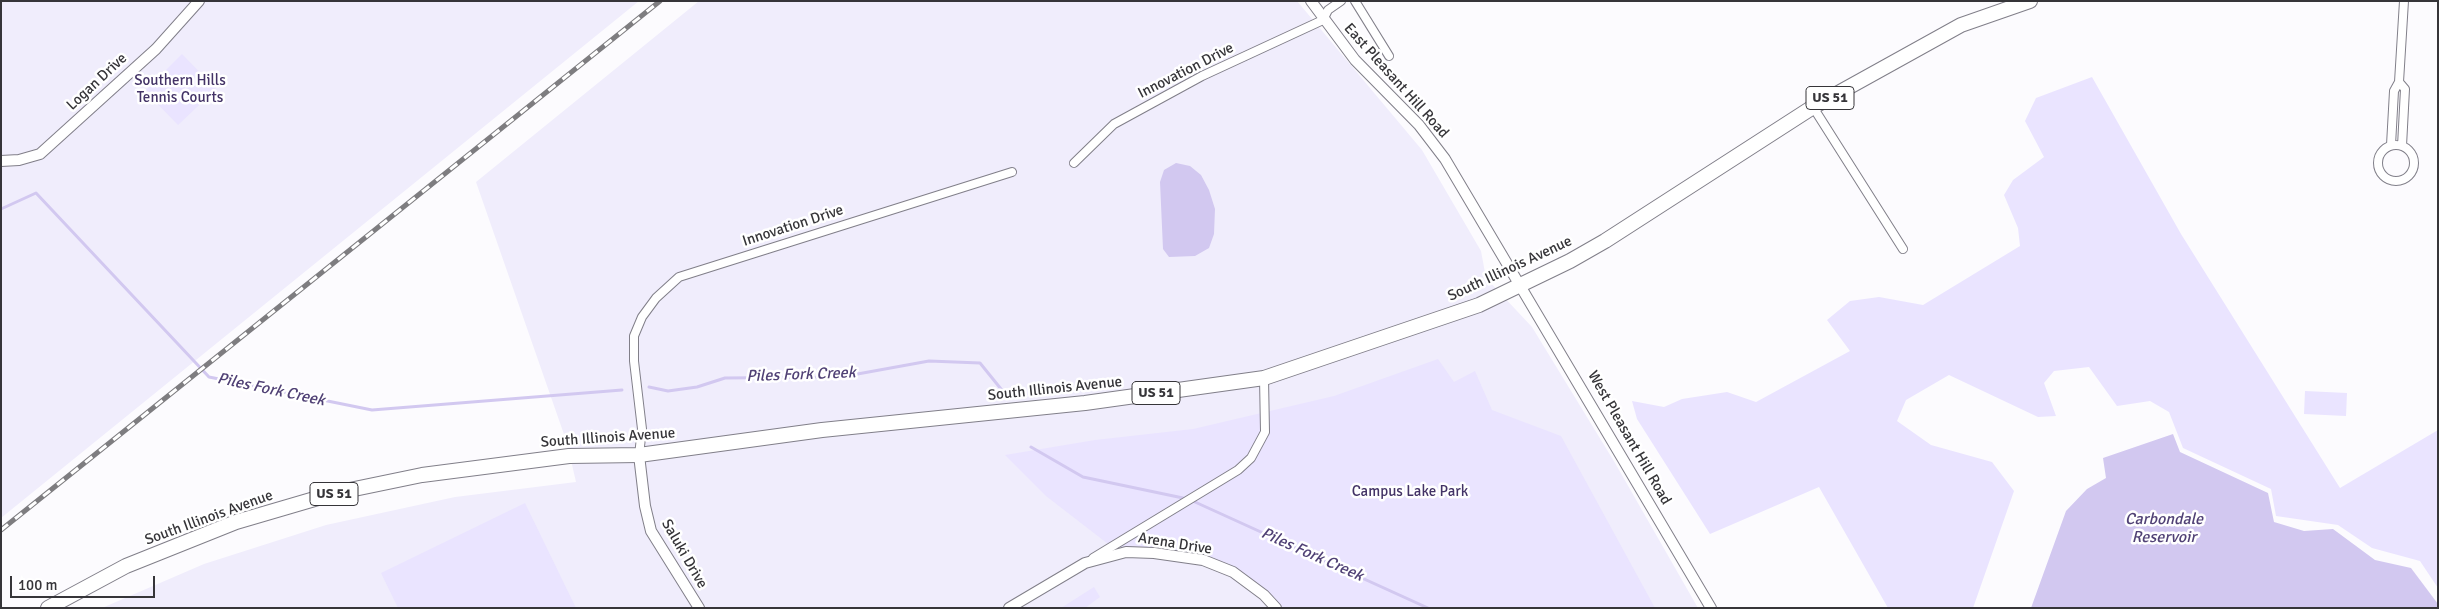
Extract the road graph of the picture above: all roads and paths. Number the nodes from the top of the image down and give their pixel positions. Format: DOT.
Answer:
graph roads {
  1 [pos="1311,1"];
  2 [pos="1341,1"];
  3 [pos="1355,1"];
  4 [pos="2030,1"];
  5 [pos="2404,1"];
  6 [pos="195,3"];
  7 [pos="1322,20"];
  8 [pos="1390,56"];
  9 [pos="2399,82"];
  10 [pos="1813,107"];
  11 [pos="2391,145"];
  12 [pos="2402,146"];
  13 [pos="1,161"];
  14 [pos="1074,163"];
  15 [pos="1012,172"];
  16 [pos="1903,249"];
  17 [pos="1521,284"];
  18 [pos="1264,378"];
  19 [pos="639,455"];
  20 [pos="1085,563"];
  21 [pos="48,608"];
  22 [pos="699,608"];
  23 [pos="1009,608"];
  24 [pos="1276,608"];
  25 [pos="1711,608"];
  1 -- 7 [label="street, East Pleasant Hill Road"];
  2 -- 7 [label="street"];
  3 -- 8 [label="street"];
  4 -- 10 [label="highway, South Illinois Avenue / US 51"];
  5 -- 9 [label="street"];
  6 -- 13 [label="street, Logan Drive"];
  7 -- 14 [label="street, Innovation Drive"];
  7 -- 17 [label="street, East Pleasant Hill Road"];
  9 -- 11 [label="street"];
  9 -- 12 [label="street"];
  10 -- 16 [label="street"];
  10 -- 17 [label="highway, South Illinois Avenue / US 51"];
  11 -- 12 [label="street"];
  11 -- 12 [label="street"];
  15 -- 19 [label="street, Innovation Drive"];
  17 -- 18 [label="highway, South Illinois Avenue / US 51"];
  17 -- 25 [label="street, West Pleasant Hill Road"];
  18 -- 19 [label="highway, South Illinois Avenue / US 51"];
  18 -- 20 [label="street"];
  19 -- 21 [label="highway, South Illinois Avenue / US 51"];
  19 -- 22 [label="street, Saluki Drive"];
  20 -- 23 [label="street, Arena Drive"];
  20 -- 24 [label="street, Arena Drive"];
}
